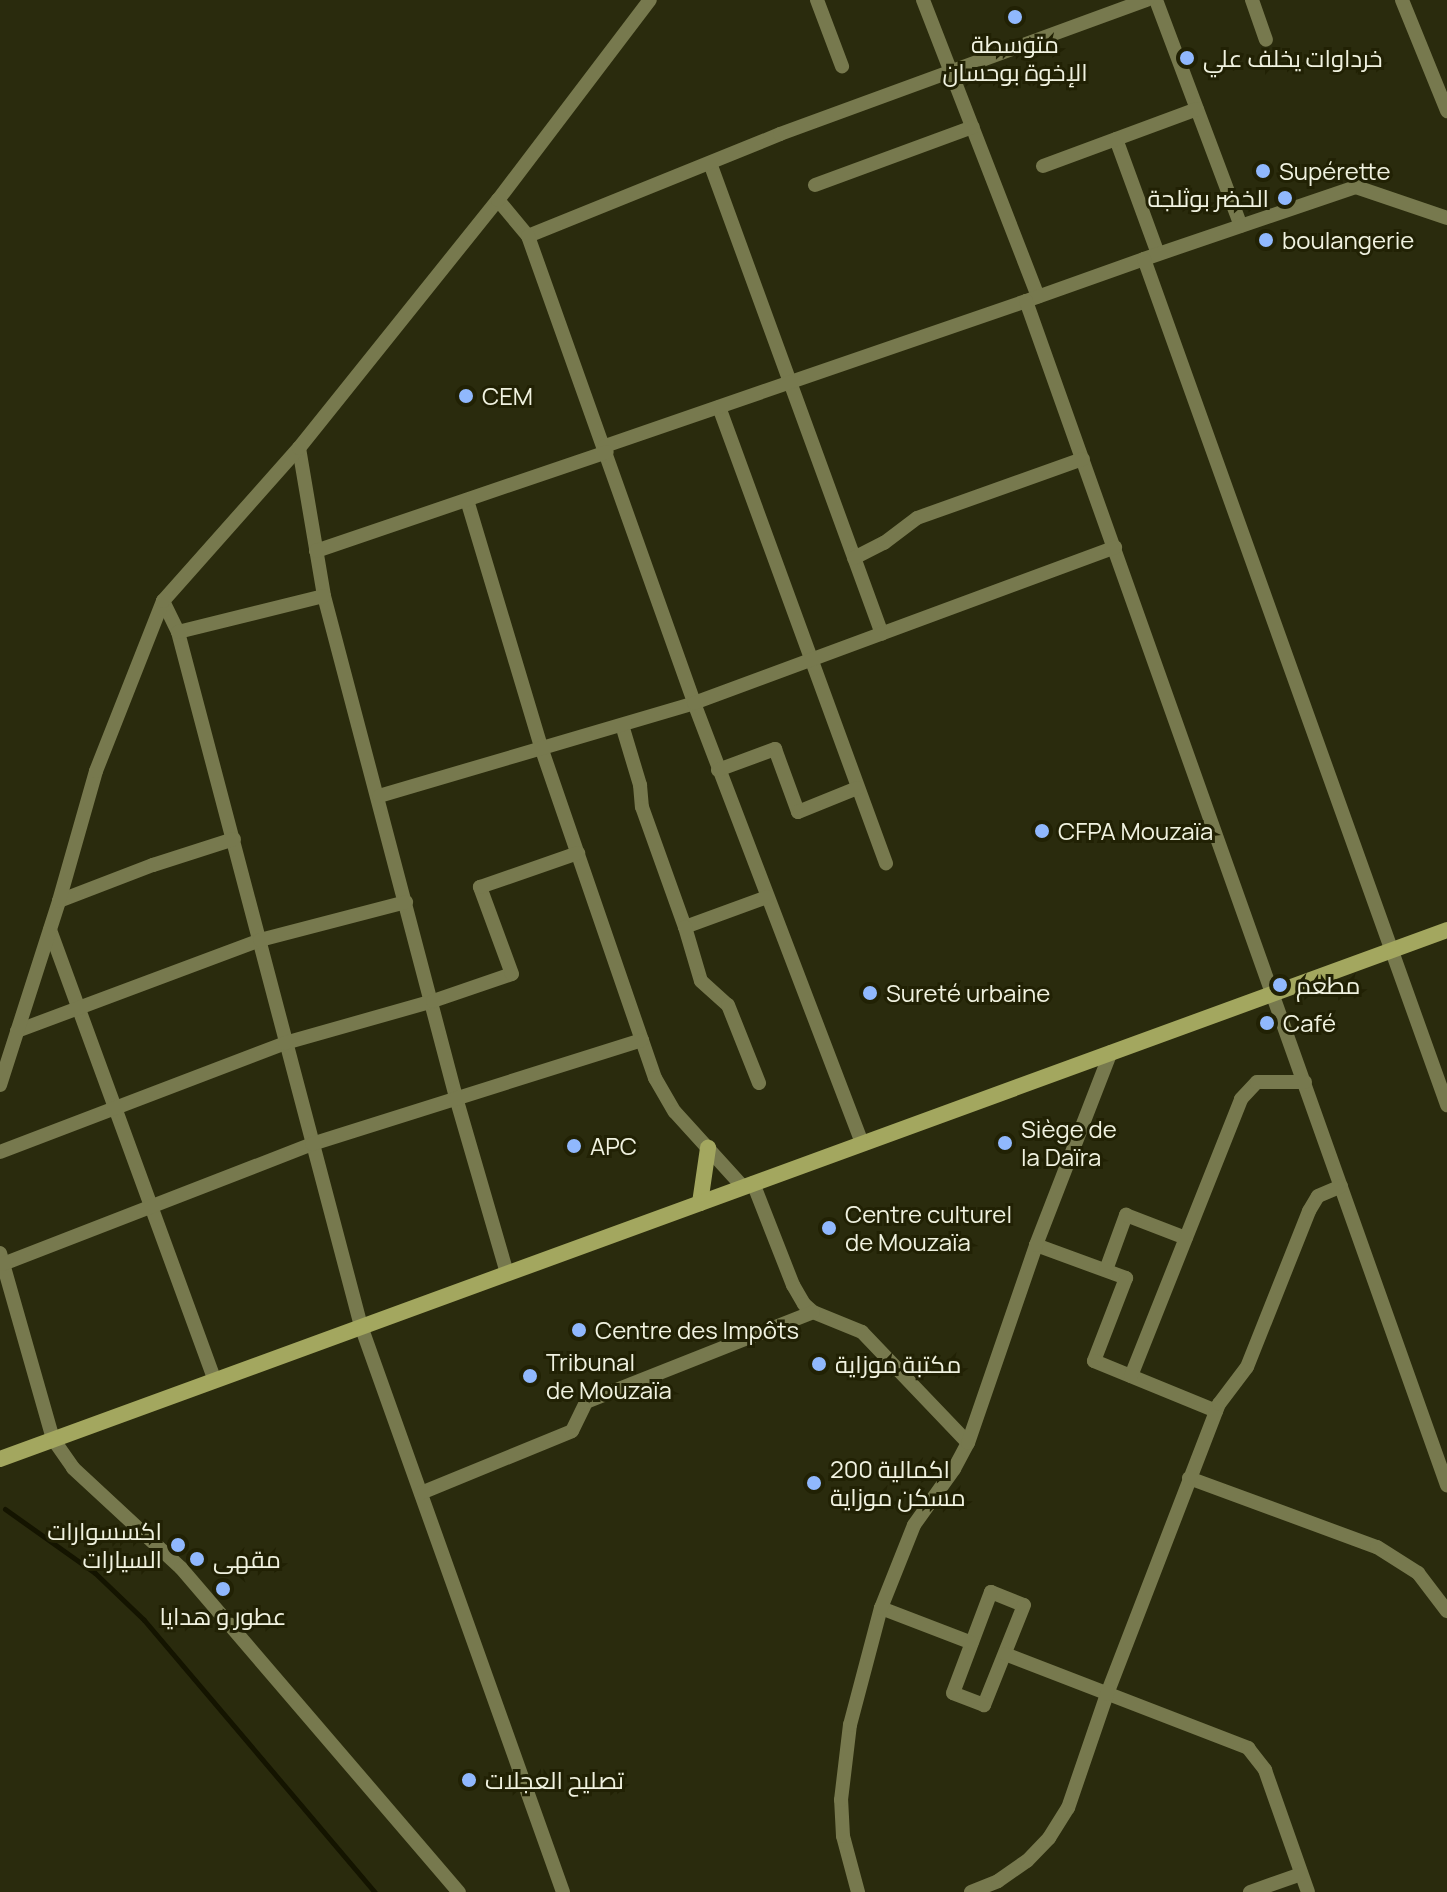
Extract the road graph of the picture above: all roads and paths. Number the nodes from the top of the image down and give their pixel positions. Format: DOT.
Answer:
graph roads {
  1 [pos="650,0"];
  2 [pos="817,0"];
  3 [pos="923,0"];
  4 [pos="1147,0"];
  5 [pos="1156,0"];
  6 [pos="1252,0"];
  7 [pos="1402,0"];
  8 [pos="1266,40"];
  9 [pos="842,66"];
  10 [pos="952,72"];
  11 [pos="1197,109"];
  12 [pos="1447,111"];
  13 [pos="973,127"];
  14 [pos="1116,139"];
  15 [pos="710,163"];
  16 [pos="1043,166"];
  17 [pos="815,185"];
  18 [pos="498,200"];
  19 [pos="1447,218"];
  20 [pos="1241,226"];
  21 [pos="528,236"];
  22 [pos="1151,257"];
  23 [pos="1032,299"];
  24 [pos="790,382"];
  25 [pos="719,407"];
  26 [pos="299,448"];
  27 [pos="606,449"];
  28 [pos="1083,459"];
  29 [pos="467,500"];
  30 [pos="1115,547"];
  31 [pos="316,551"];
  32 [pos="854,558"];
  33 [pos="324,596"];
  34 [pos="163,601"];
  35 [pos="178,632"];
  36 [pos="882,634"];
  37 [pos="809,661"];
  38 [pos="694,703"];
  39 [pos="622,725"];
  40 [pos="542,750"];
  41 [pos="718,770"];
  42 [pos="857,788"];
  43 [pos="379,796"];
  44 [pos="234,839"];
  45 [pos="578,853"];
  46 [pos="886,863"];
  47 [pos="767,897"];
  48 [pos="59,901"];
  49 [pos="406,902"];
  50 [pos="685,927"];
  51 [pos="50,930"];
  52 [pos="1447,930"];
  53 [pos="260,940"];
  54 [pos="1390,950"];
  55 [pos="1272,993"];
  56 [pos="433,1001"];
  57 [pos="79,1008"];
  58 [pos="17,1031"];
  59 [pos="642,1040"];
  60 [pos="285,1043"];
  61 [pos="1111,1052"];
  62 [pos="1305,1082"];
  63 [pos="759,1083"];
  64 [pos="0,1085"];
  65 [pos="457,1101"];
  66 [pos="1447,1105"];
  67 [pos="114,1108"];
  68 [pos="862,1143"];
  69 [pos="312,1144"];
  70 [pos="708,1148"];
  71 [pos="0,1152"];
  72 [pos="748,1185"];
  73 [pos="1341,1186"];
  74 [pos="700,1203"];
  75 [pos="153,1205"];
  76 [pos="1186,1238"];
  77 [pos="1036,1245"];
  78 [pos="2,1259"];
  79 [pos="1106,1270"];
  80 [pos="507,1273"];
  81 [pos="813,1312"];
  82 [pos="361,1326"];
  83 [pos="1131,1376"];
  84 [pos="215,1380"];
  85 [pos="1216,1411"];
  86 [pos="53,1439"];
  87 [pos="968,1443"];
  88 [pos="0,1459"];
  89 [pos="1189,1478"];
  90 [pos="1447,1485"];
  91 [pos="421,1493"];
  92 [pos="881,1608"];
  93 [pos="1447,1611"];
  94 [pos="972,1643"];
  95 [pos="1005,1654"];
  96 [pos="1107,1694"];
  97 [pos="1301,1874"];
  98 [pos="459,1892"];
  99 [pos="563,1892"];
  100 [pos="858,1892"];
  101 [pos="971,1892"];
  102 [pos="1250,1892"];
  103 [pos="1308,1892"];
  1 -- 18 [label="street"];
  2 -- 9 [label="street"];
  3 -- 10 [label="street"];
  4 -- 10 [label="street"];
  5 -- 11 [label="street"];
  6 -- 8 [label="street"];
  7 -- 12 [label="street"];
  10 -- 13 [label="street"];
  10 -- 15 [label="street"];
  11 -- 14 [label="street"];
  11 -- 20 [label="street"];
  13 -- 17 [label="street"];
  13 -- 23 [label="street"];
  14 -- 16 [label="street"];
  14 -- 22 [label="street"];
  15 -- 21 [label="street"];
  15 -- 24 [label="street"];
  18 -- 21 [label="street"];
  18 -- 26 [label="street"];
  19 -- 20 [label="street"];
  20 -- 22 [label="street"];
  21 -- 27 [label="street"];
  22 -- 23 [label="street"];
  22 -- 54 [label="street"];
  23 -- 24 [label="street"];
  23 -- 28 [label="street"];
  24 -- 25 [label="street"];
  24 -- 32 [label="street"];
  25 -- 27 [label="street"];
  25 -- 37 [label="street"];
  26 -- 31 [label="street"];
  26 -- 34 [label="street"];
  27 -- 29 [label="street"];
  27 -- 38 [label="street"];
  28 -- 30 [label="street"];
  28 -- 32 [label="street"];
  29 -- 31 [label="street"];
  29 -- 40 [label="street"];
  30 -- 36 [label="street"];
  30 -- 55 [label="street"];
  31 -- 33 [label="street"];
  32 -- 36 [label="street"];
  33 -- 35 [label="street"];
  33 -- 43 [label="street"];
  34 -- 35 [label="street"];
  34 -- 48 [label="street"];
  35 -- 44 [label="street"];
  36 -- 37 [label="street"];
  37 -- 38 [label="street"];
  37 -- 42 [label="street"];
  38 -- 39 [label="street"];
  38 -- 41 [label="street"];
  39 -- 40 [label="street"];
  39 -- 50 [label="street"];
  40 -- 43 [label="street"];
  40 -- 45 [label="street"];
  41 -- 42 [label="street"];
  41 -- 47 [label="street"];
  42 -- 46 [label="street"];
  43 -- 49 [label="street"];
  44 -- 48 [label="street"];
  44 -- 53 [label="street"];
  45 -- 56 [label="street"];
  45 -- 59 [label="street"];
  47 -- 50 [label="street"];
  47 -- 68 [label="street"];
  48 -- 51 [label="street"];
  49 -- 53 [label="street"];
  49 -- 56 [label="street"];
  50 -- 63 [label="street"];
  51 -- 57 [label="street"];
  51 -- 58 [label="street"];
  52 -- 54 [label="main road"];
  53 -- 57 [label="street"];
  53 -- 60 [label="street"];
  54 -- 55 [label="main road"];
  54 -- 66 [label="street"];
  55 -- 61 [label="main road"];
  55 -- 62 [label="street"];
  56 -- 60 [label="street"];
  56 -- 65 [label="street"];
  57 -- 58 [label="street"];
  57 -- 67 [label="street"];
  58 -- 64 [label="street"];
  59 -- 65 [label="street"];
  59 -- 70 [label="street"];
  60 -- 67 [label="street"];
  60 -- 69 [label="street"];
  61 -- 68 [label="main road"];
  61 -- 77 [label="street"];
  62 -- 73 [label="street"];
  62 -- 76 [label="street"];
  65 -- 69 [label="street"];
  65 -- 80 [label="street"];
  67 -- 71 [label="street"];
  67 -- 75 [label="street"];
  68 -- 72 [label="main road"];
  69 -- 75 [label="street"];
  69 -- 82 [label="street"];
  70 -- 72 [label="street"];
  70 -- 74 [label="main road"];
  72 -- 74 [label="main road"];
  72 -- 81 [label="street"];
  73 -- 85 [label="street"];
  73 -- 90 [label="street"];
  74 -- 80 [label="main road"];
  75 -- 78 [label="street"];
  75 -- 84 [label="street"];
  76 -- 79 [label="street"];
  76 -- 83 [label="street"];
  77 -- 79 [label="street"];
  77 -- 87 [label="street"];
  78 -- 86 [label="street"];
  79 -- 83 [label="street"];
  80 -- 82 [label="main road"];
  81 -- 87 [label="street"];
  81 -- 91 [label="street"];
  82 -- 84 [label="main road"];
  82 -- 91 [label="street"];
  83 -- 85 [label="street"];
  84 -- 86 [label="main road"];
  85 -- 89 [label="street"];
  86 -- 88 [label="main road"];
  86 -- 98 [label="street"];
  87 -- 92 [label="street"];
  89 -- 93 [label="street"];
  89 -- 96 [label="street"];
  91 -- 99 [label="street"];
  92 -- 94 [label="street"];
  92 -- 100 [label="street"];
  94 -- 95 [label="street"];
  94 -- 95 [label="street"];
  95 -- 96 [label="street"];
  96 -- 97 [label="street"];
  96 -- 101 [label="street"];
  97 -- 102 [label="street"];
  97 -- 103 [label="street"];
}
